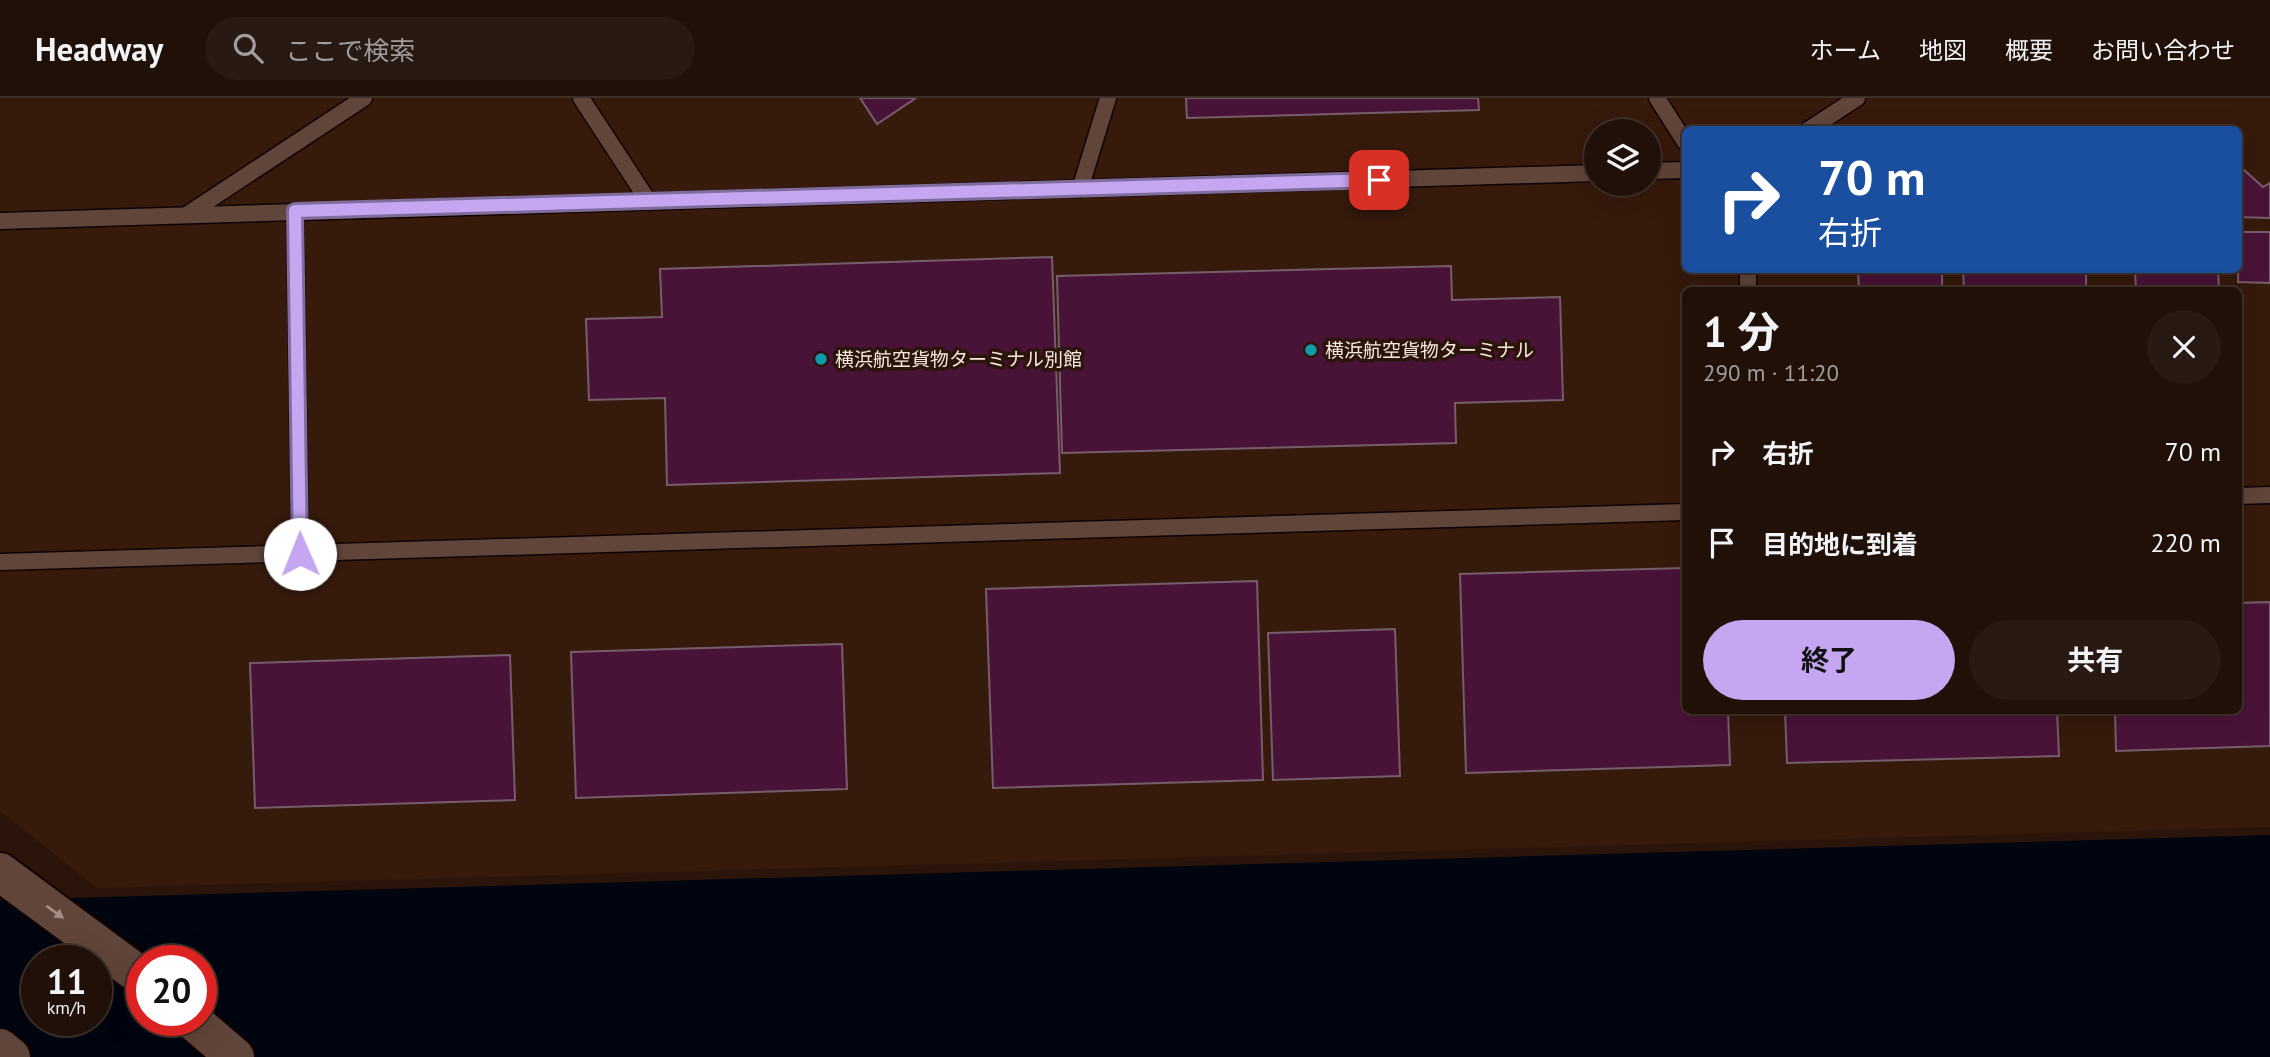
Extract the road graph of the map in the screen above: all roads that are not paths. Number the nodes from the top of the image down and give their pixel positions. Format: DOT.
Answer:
graph roads {
  1 [pos="364,98"];
  2 [pos="581,98"];
  3 [pos="1108,98"];
  4 [pos="1657,98"];
  5 [pos="1857,98"];
  6 [pos="1814,126"];
  7 [pos="1682,137"];
  8 [pos="1682,170"];
  9 [pos="1661,171"];
  10 [pos="1584,173"];
  11 [pos="1080,189"];
  12 [pos="649,202"];
  13 [pos="295,211"];
  14 [pos="186,215"];
  15 [pos="0,221"];
  16 [pos="2270,495"];
  17 [pos="2242,496"];
  18 [pos="1682,512"];
  19 [pos="300,554"];
  20 [pos="0,562"];
  21 [pos="0,872"];
  22 [pos="126,966"];
  23 [pos="211,1036"];
  24 [pos="0,1048"];
  25 [pos="11,1057"];
  26 [pos="235,1057"];
  1 -- 14 [label="lane"];
  2 -- 12 [label="lane"];
  3 -- 11 [label="lane"];
  4 -- 7 [label="lane"];
  5 -- 6 [label="lane"];
  8 -- 9 [label="lane"];
  10 -- 11 [label="lane"];
  11 -- 12 [label="lane"];
  12 -- 13 [label="lane"];
  13 -- 14 [label="lane"];
  13 -- 19 [label="lane"];
  14 -- 15 [label="lane"];
  16 -- 17 [label="lane"];
  18 -- 19 [label="lane"];
  19 -- 20 [label="lane"];
  21 -- 22 [label="street, one-way"];
  23 -- 26 [label="street"];
  24 -- 25 [label="street"];
}
